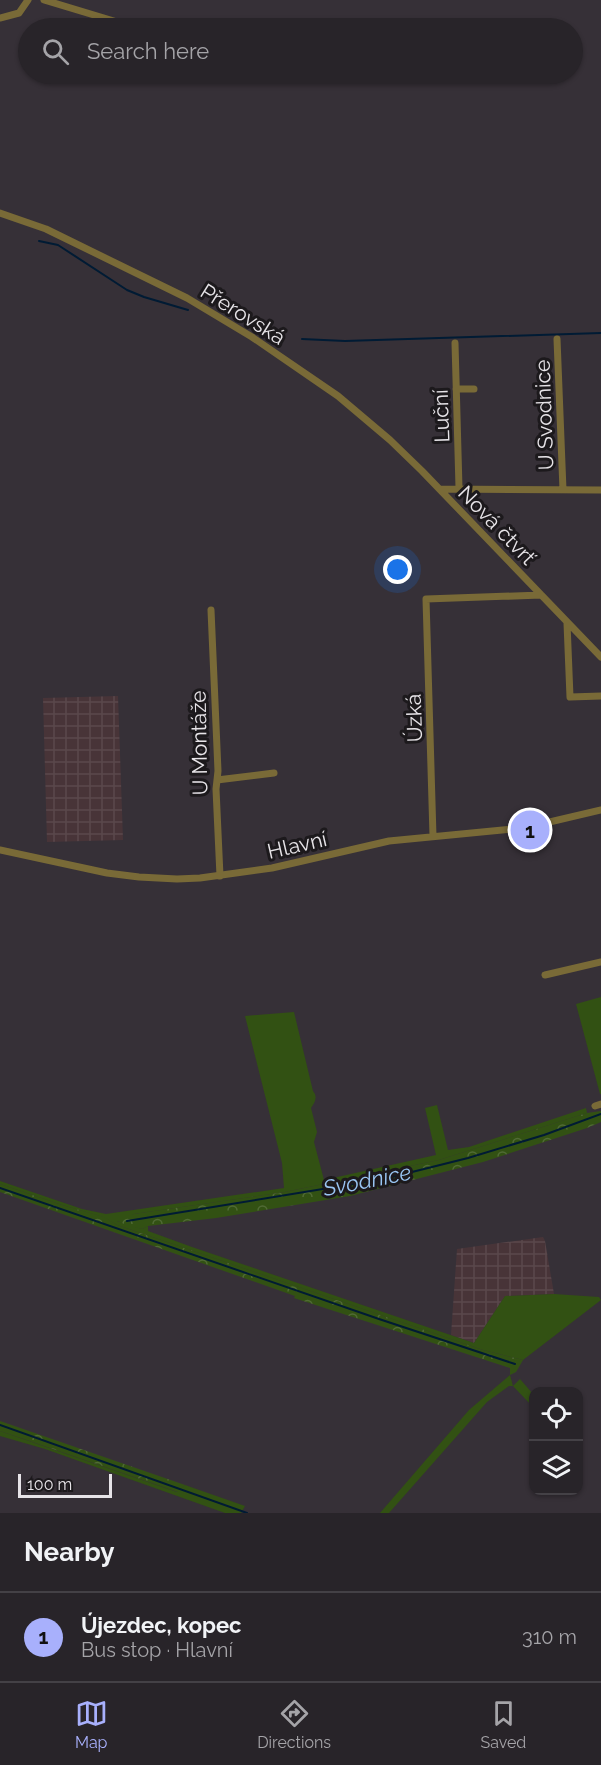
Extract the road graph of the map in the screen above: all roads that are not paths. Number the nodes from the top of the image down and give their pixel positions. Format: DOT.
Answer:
graph roads {
  1 [pos="28,0"];
  2 [pos="44,0"];
  3 [pos="0,18"];
  4 [pos="104,18"];
  5 [pos="0,213"];
  6 [pos="557,339"];
  7 [pos="455,343"];
  8 [pos="456,389"];
  9 [pos="474,389"];
  10 [pos="459,488"];
  11 [pos="440,489"];
  12 [pos="563,490"];
  13 [pos="601,490"];
  14 [pos="542,595"];
  15 [pos="211,610"];
  16 [pos="567,623"];
  17 [pos="601,657"];
  18 [pos="601,696"];
  19 [pos="274,773"];
  20 [pos="217,780"];
  21 [pos="601,810"];
  22 [pos="433,836"];
  23 [pos="0,850"];
  24 [pos="220,876"];
  25 [pos="601,962"];
  26 [pos="545,975"];
  1 -- 3 [label="street"];
  2 -- 4 [label="street"];
  5 -- 11 [label="street, Přerovská"];
  6 -- 12 [label="street, U Svodnice"];
  7 -- 8 [label="street, Luční"];
  8 -- 9 [label="street"];
  8 -- 10 [label="street, Luční"];
  10 -- 11 [label="street, Nová čtvrť"];
  10 -- 12 [label="street, Nová čtvrť"];
  11 -- 14 [label="street, Nová čtvrť"];
  12 -- 13 [label="street, Nová čtvrť"];
  14 -- 16 [label="street, Nová čtvrť"];
  14 -- 22 [label="street, Úzká"];
  15 -- 20 [label="street, U Montáže"];
  16 -- 17 [label="street, Nová čtvrť"];
  16 -- 18 [label="street"];
  19 -- 20 [label="street"];
  20 -- 24 [label="street, U Montáže"];
  21 -- 22 [label="street, Hlavní"];
  22 -- 24 [label="street, Hlavní"];
  23 -- 24 [label="street, Hlavní"];
  25 -- 26 [label="street"];
}
